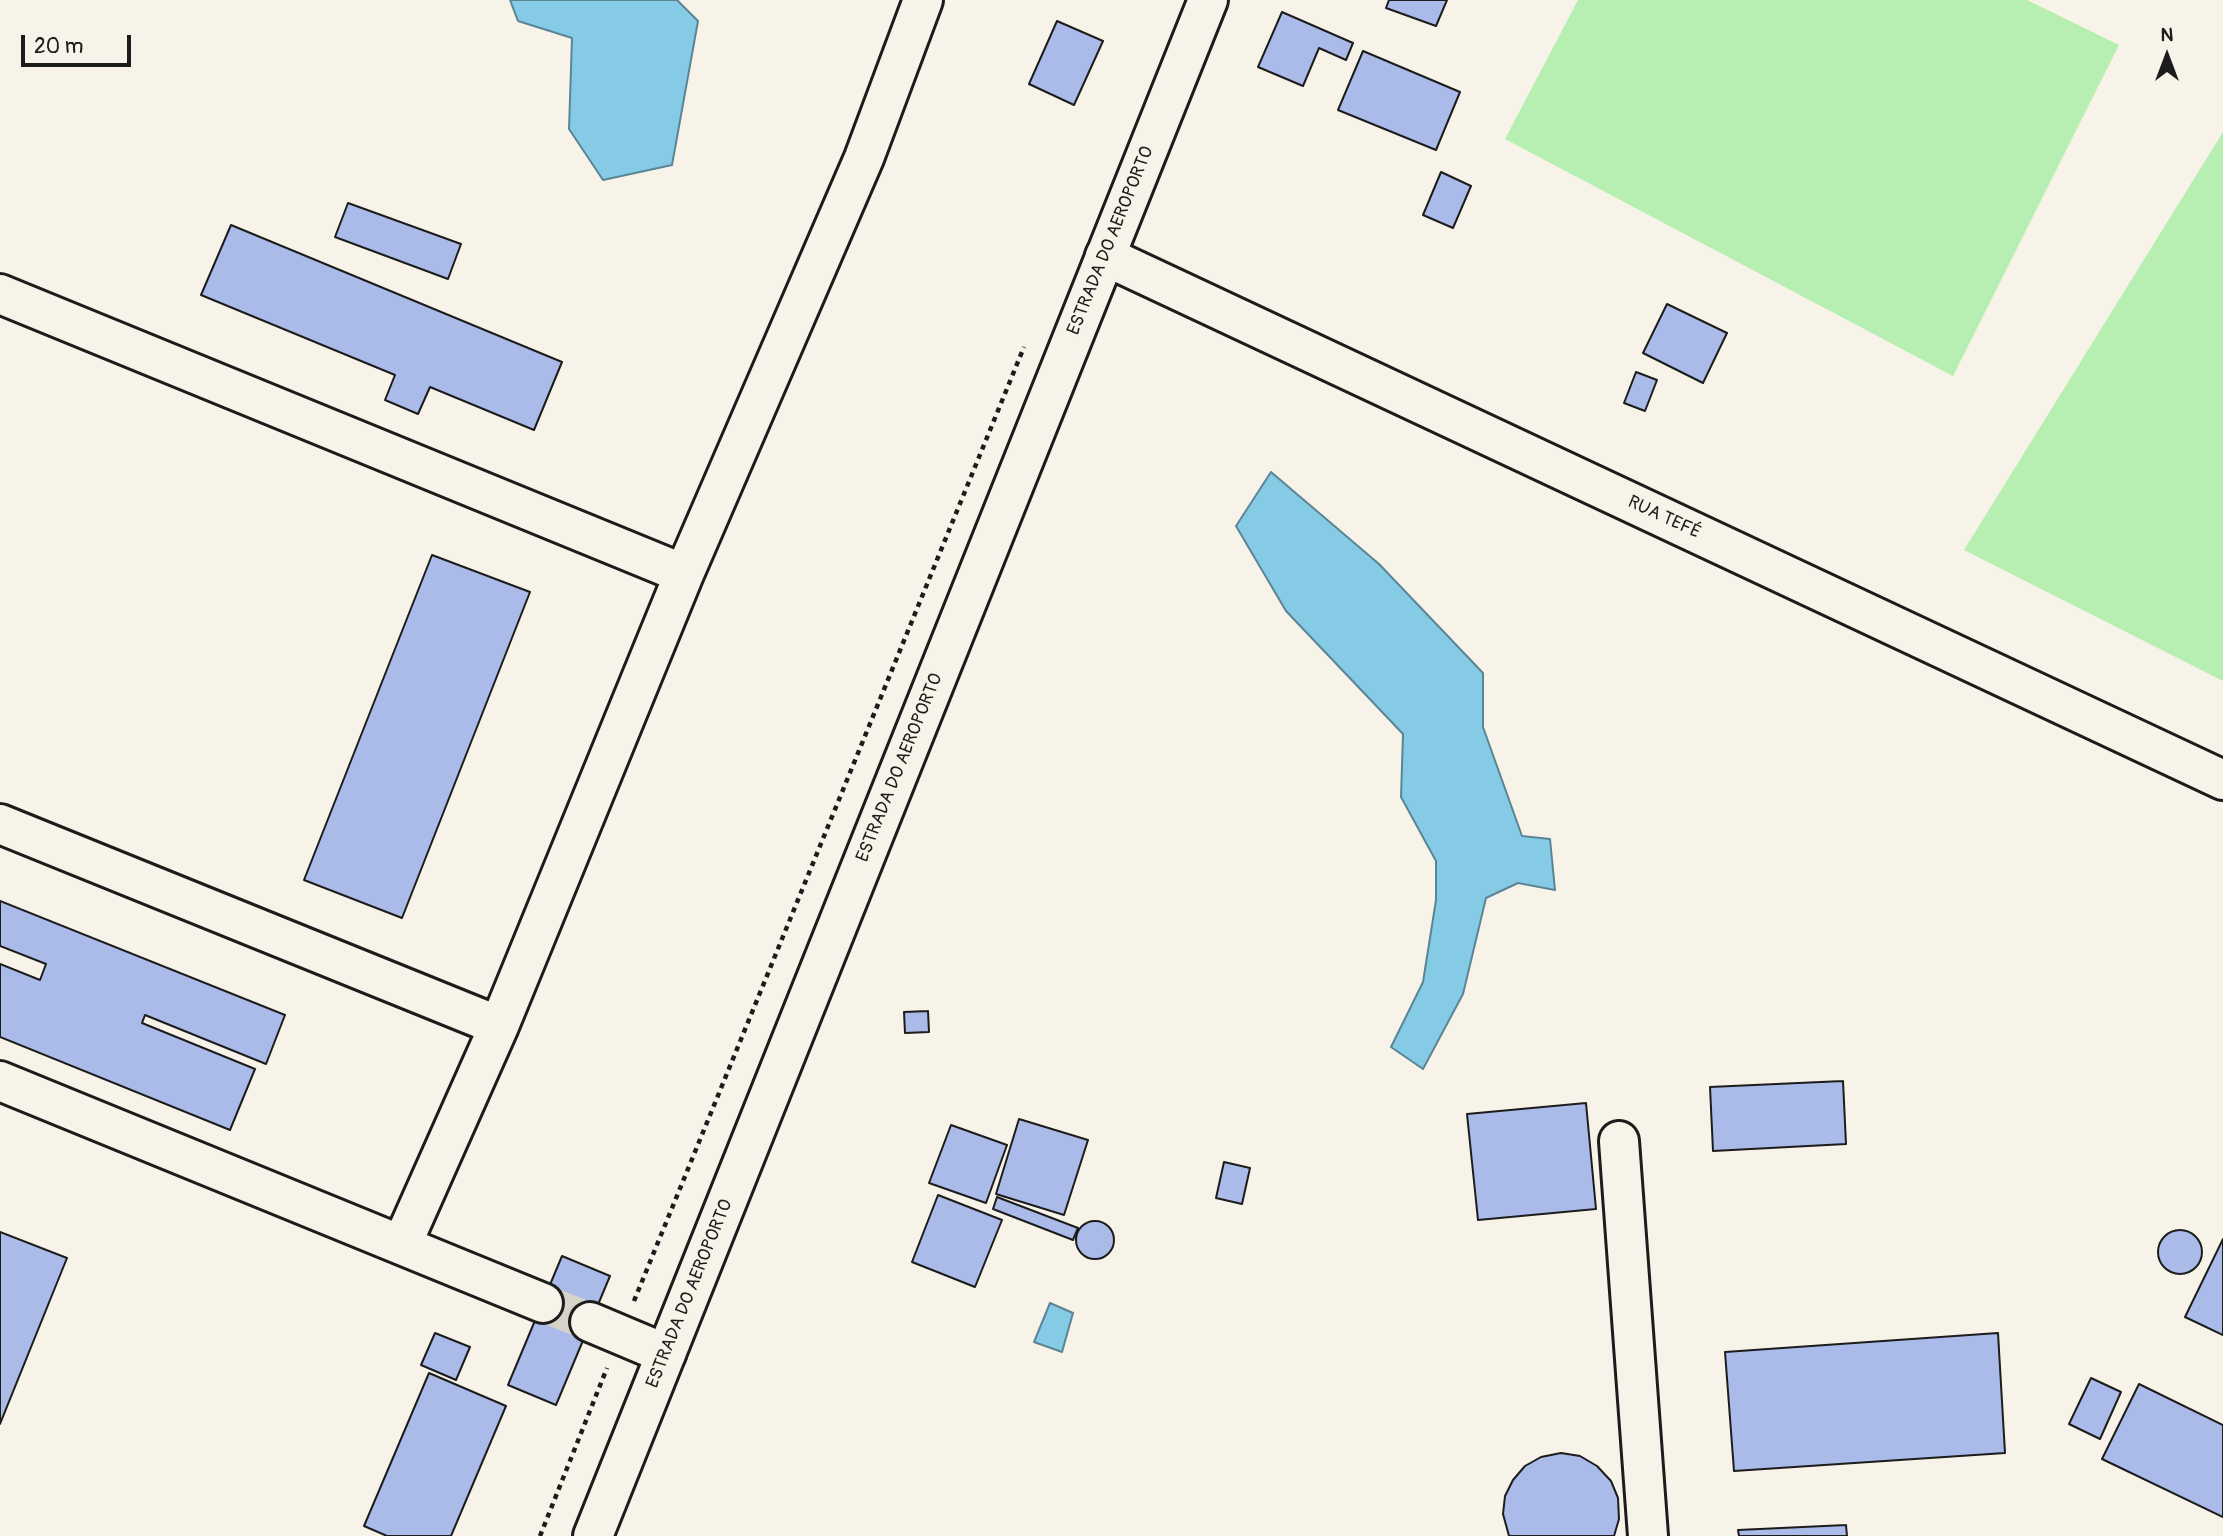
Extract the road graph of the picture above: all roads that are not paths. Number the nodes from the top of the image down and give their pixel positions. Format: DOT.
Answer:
graph roads {
  1 [pos="923,0"];
  2 [pos="1208,0"];
  3 [pos="1105,256"];
  4 [pos="0,294"];
  5 [pos="684,574"];
  6 [pos="2223,780"];
  7 [pos="0,824"];
  8 [pos="499,1027"];
  9 [pos="0,1081"];
  10 [pos="1619,1141"];
  11 [pos="402,1244"];
  12 [pos="543,1303"];
  13 [pos="605,1328"];
  14 [pos="666,1354"];
  15 [pos="593,1536"];
  16 [pos="1648,1536"];
  1 -- 5 [label="street"];
  2 -- 3 [label="street, ESTRADA DO AEROPORTO"];
  3 -- 6 [label="street, RUA TEFÉ"];
  3 -- 14 [label="street, ESTRADA DO AEROPORTO"];
  4 -- 5 [label="street"];
  5 -- 8 [label="street"];
  7 -- 8 [label="street"];
  8 -- 11 [label="street"];
  9 -- 11 [label="street"];
  10 -- 16 [label="street"];
  11 -- 12 [label="street"];
  13 -- 14 [label="street"];
  14 -- 15 [label="street, ESTRADA DO AEROPORTO"];
}
